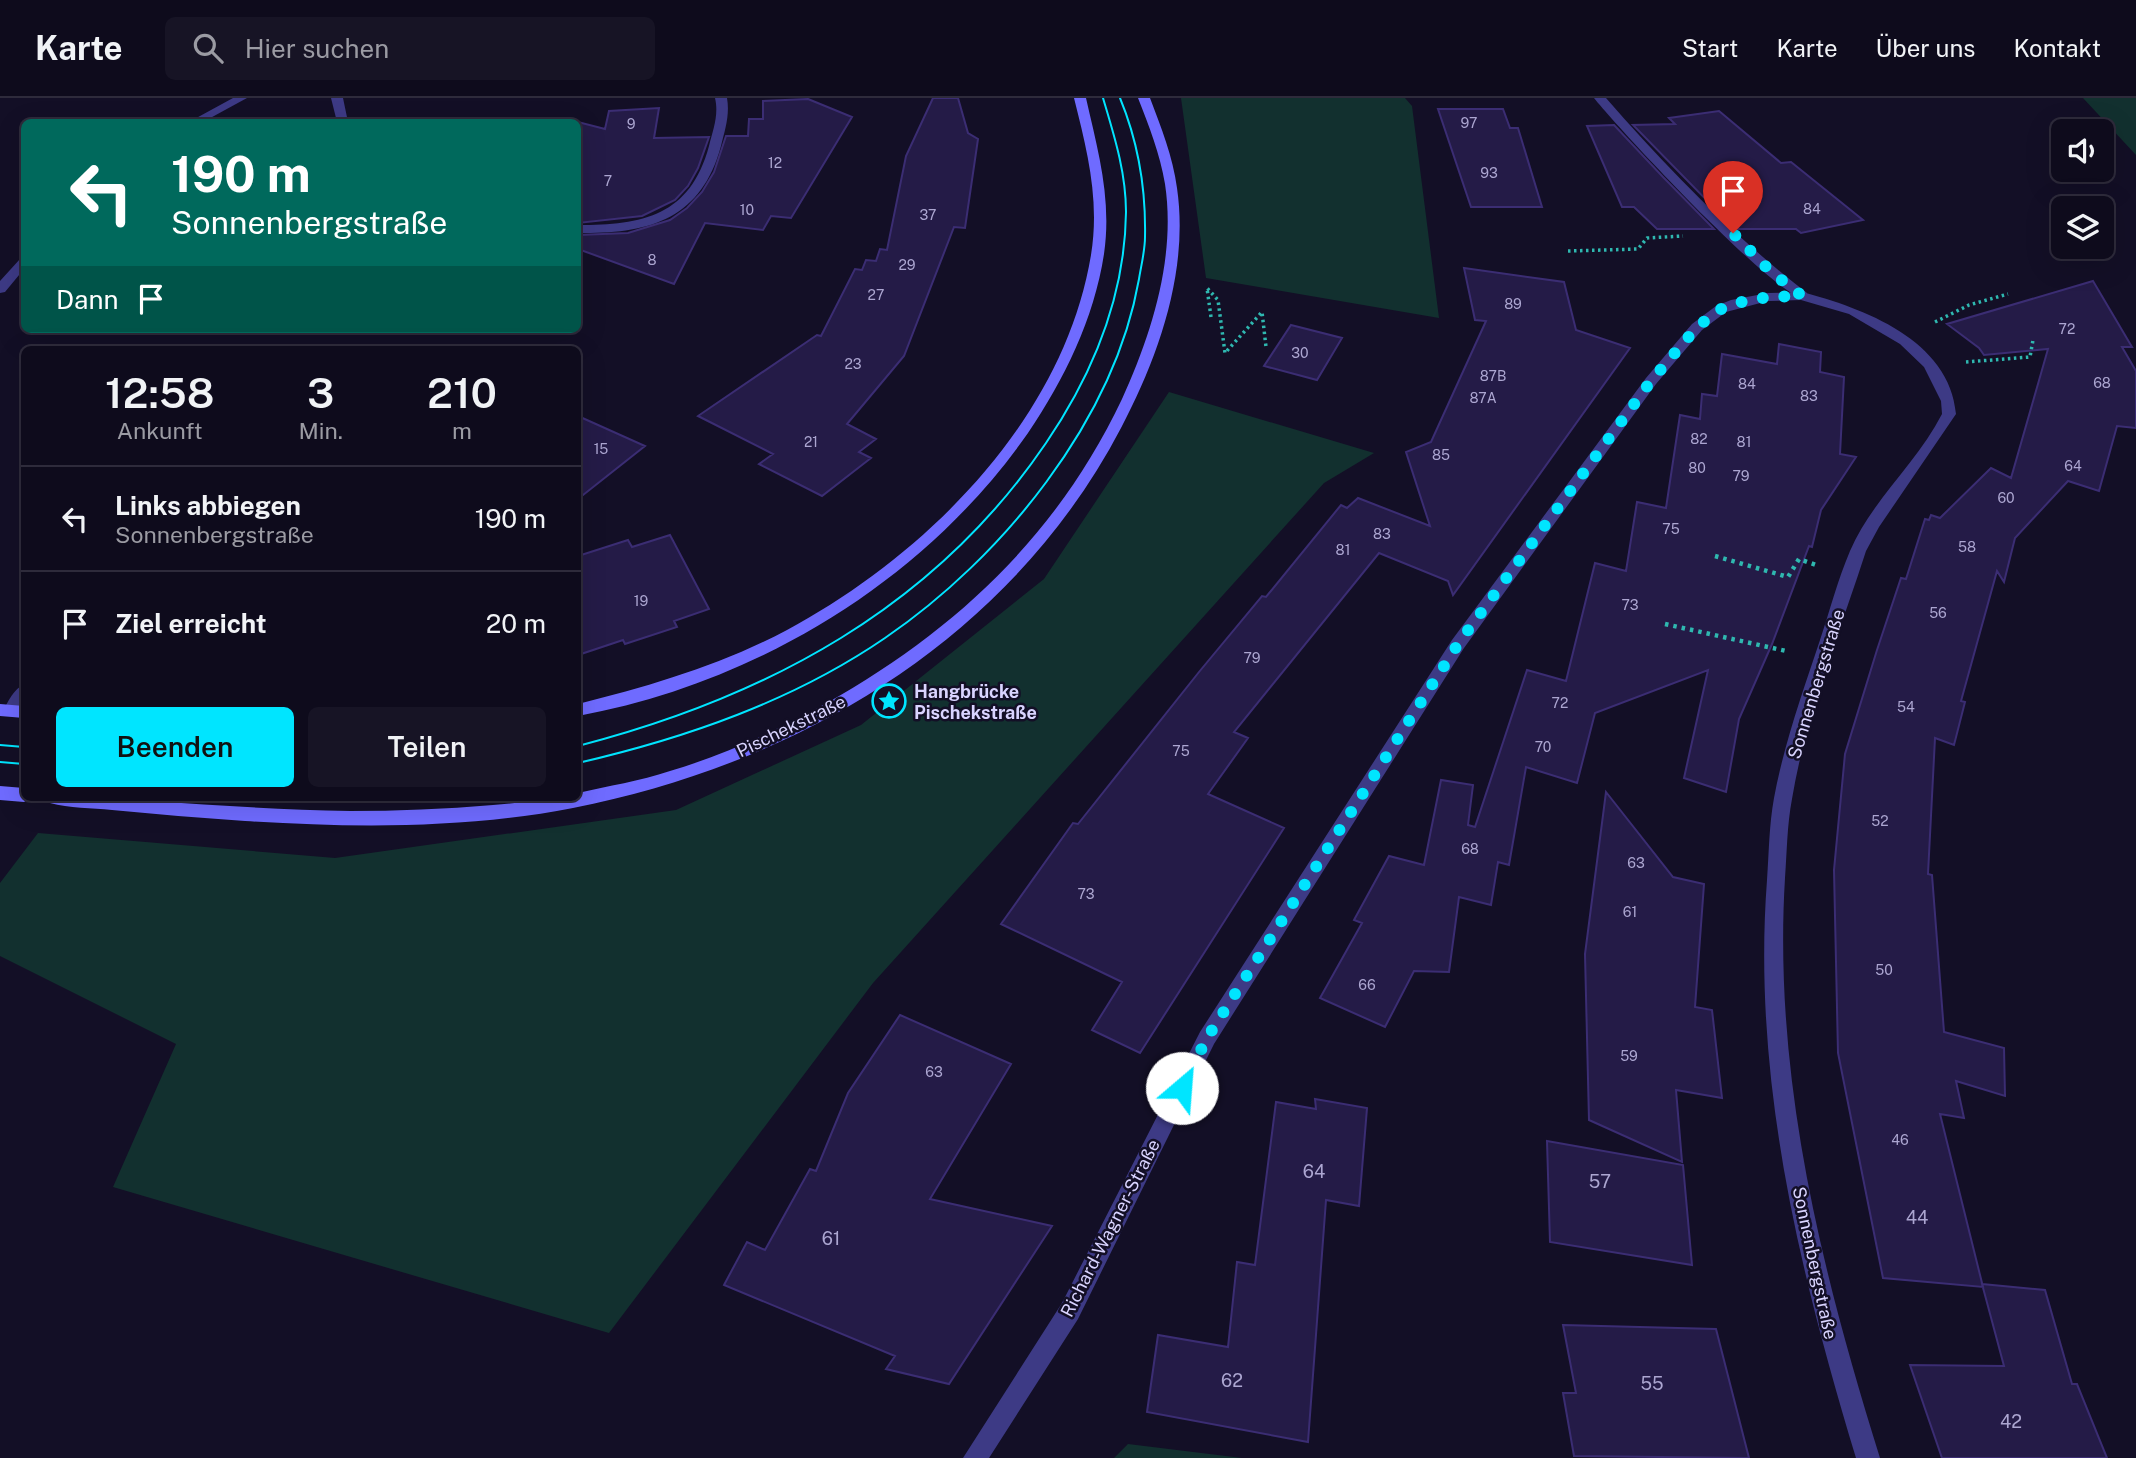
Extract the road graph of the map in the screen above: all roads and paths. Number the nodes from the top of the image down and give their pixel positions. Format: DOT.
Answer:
graph roads {
  1 [pos="242,98"];
  2 [pos="337,98"];
  3 [pos="721,98"];
  4 [pos="1080,98"];
  5 [pos="1144,98"];
  6 [pos="1600,98"];
  7 [pos="201,119"];
  8 [pos="342,119"];
  9 [pos="581,229"];
  10 [pos="1733,233"];
  11 [pos="1569,251"];
  12 [pos="21,265"];
  13 [pos="0,289"];
  14 [pos="2008,295"];
  15 [pos="1802,296"];
  16 [pos="1211,317"];
  17 [pos="1932,324"];
  18 [pos="2033,340"];
  19 [pos="1266,347"];
  20 [pos="1930,365"];
  21 [pos="1715,556"];
  22 [pos="1799,559"];
  23 [pos="1665,624"];
  24 [pos="1824,659"];
  25 [pos="581,709"];
  26 [pos="0,793"];
  27 [pos="21,795"];
  28 [pos="581,800"];
  29 [pos="87,801"];
  30 [pos="576,801"];
  31 [pos="975,1458"];
  32 [pos="1868,1458"];
  1 -- 7 [label="street"];
  2 -- 8 [label="street"];
  3 -- 9 [label="street"];
  4 -- 25 [label="main road"];
  5 -- 28 [label="main road, Pischekstraße"];
  6 -- 10 [label="street, Sonnenbergstraße"];
  10 -- 11 [label="path"];
  10 -- 15 [label="street, Sonnenbergstraße"];
  12 -- 13 [label="street"];
  14 -- 17 [label="path"];
  15 -- 20 [label="street, Sonnenbergstraße"];
  15 -- 31 [label="street, Richard-Wagner-Straße"];
  16 -- 19 [label="path"];
  18 -- 20 [label="path"];
  20 -- 24 [label="street, Sonnenbergstraße"];
  21 -- 22 [label="path"];
  23 -- 24 [label="path"];
  24 -- 32 [label="street, Sonnenbergstraße"];
  26 -- 27 [label="main road"];
  29 -- 30 [label="main road, Pischekstraße"];
}
